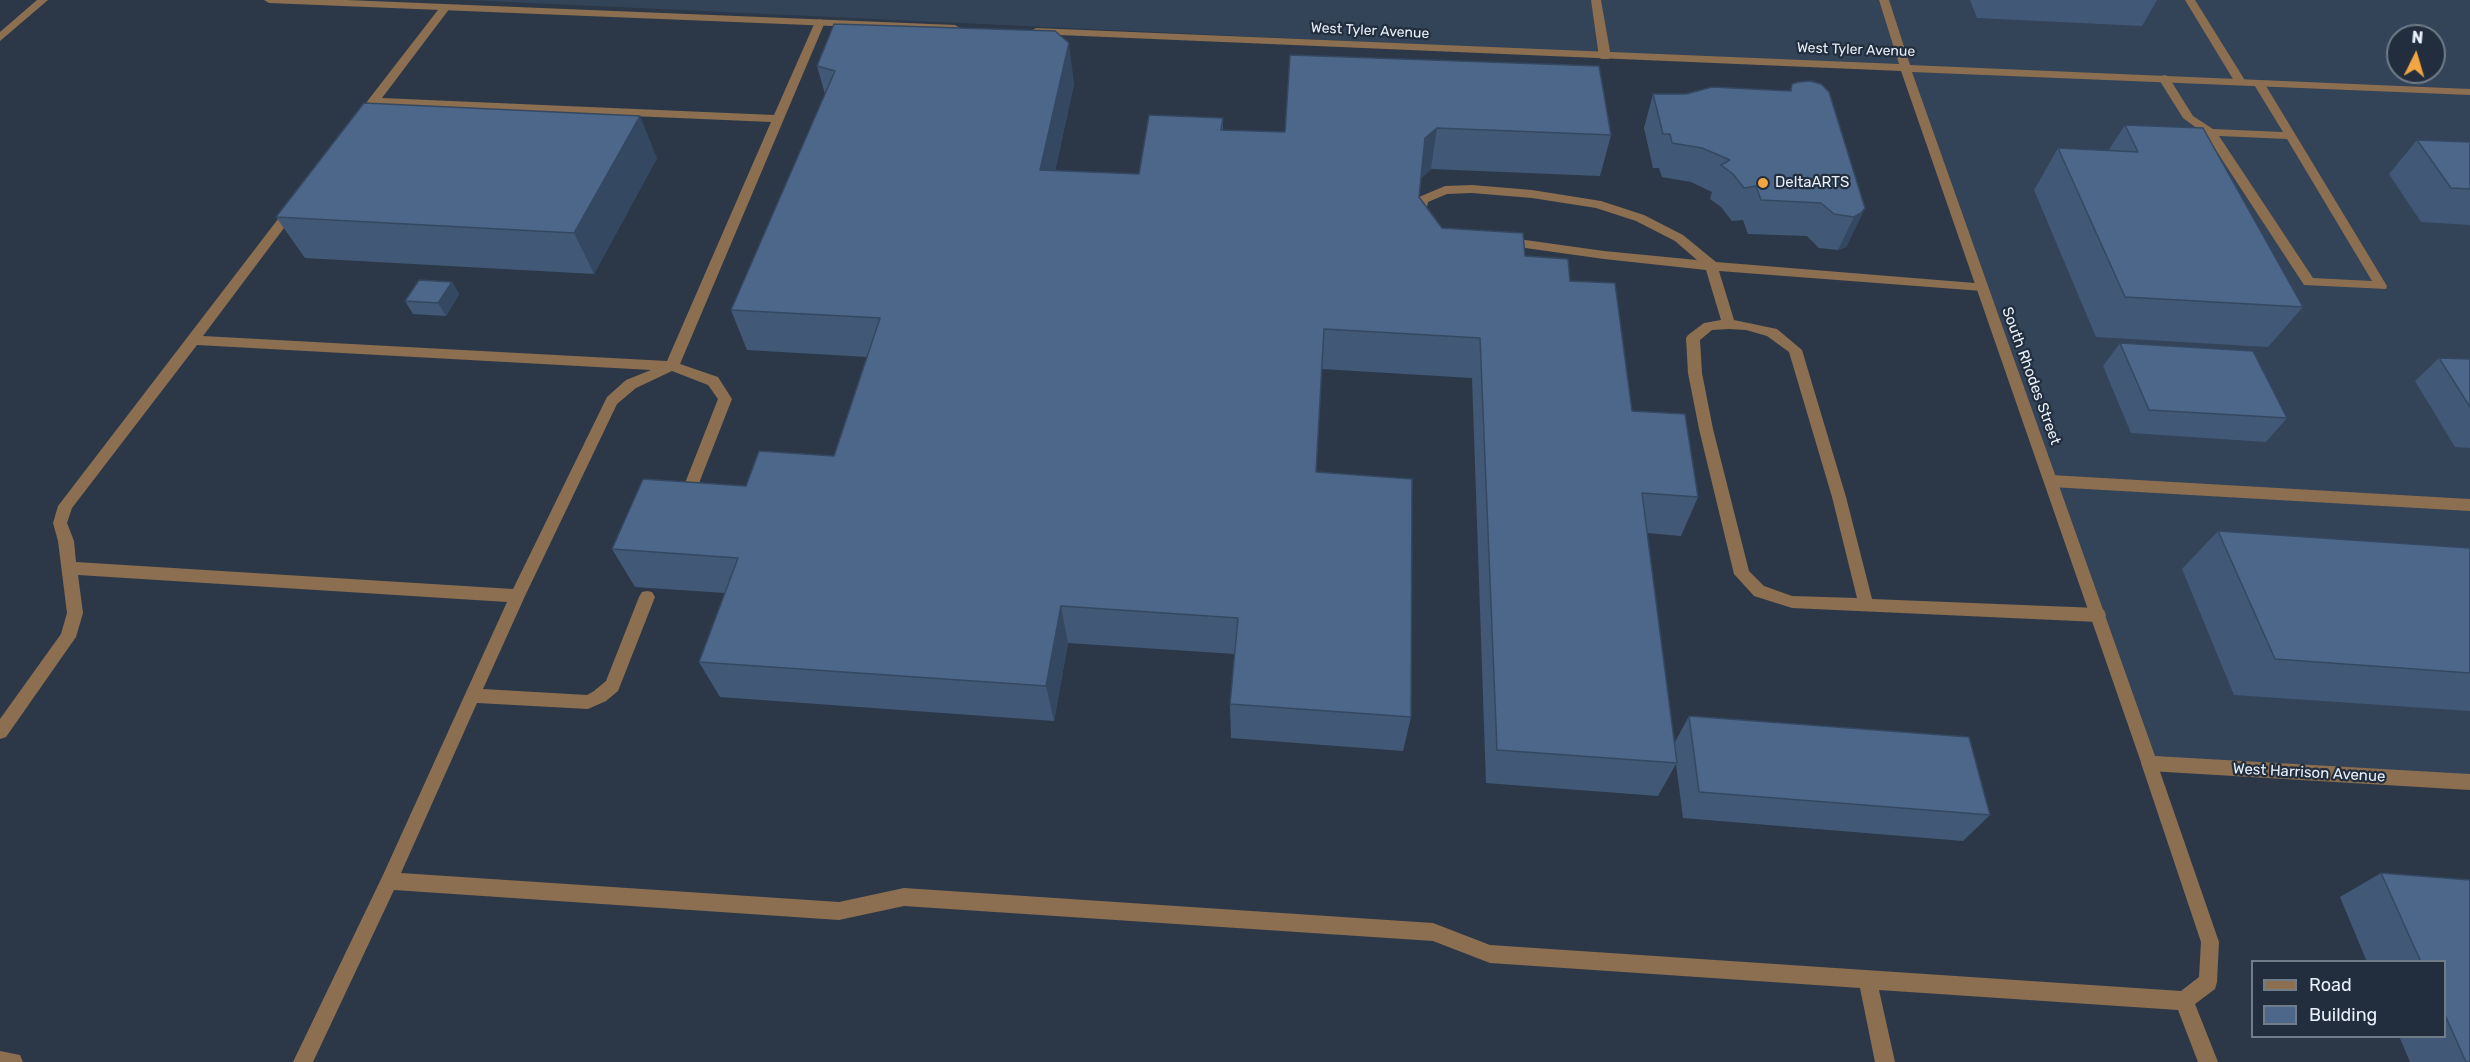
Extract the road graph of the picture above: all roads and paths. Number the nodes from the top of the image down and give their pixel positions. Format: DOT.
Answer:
graph roads {
  1 [pos="43,0"];
  2 [pos="269,0"];
  3 [pos="1596,0"];
  4 [pos="1884,0"];
  5 [pos="2190,0"];
  6 [pos="344,2"];
  7 [pos="445,8"];
  8 [pos="820,22"];
  9 [pos="972,28"];
  10 [pos="1019,31"];
  11 [pos="0,38"];
  12 [pos="1605,57"];
  13 [pos="1905,67"];
  14 [pos="2164,78"];
  15 [pos="2240,82"];
  16 [pos="2259,83"];
  17 [pos="2470,92"];
  18 [pos="373,101"];
  19 [pos="779,119"];
  20 [pos="352,130"];
  21 [pos="2211,132"];
  22 [pos="2290,136"];
  23 [pos="301,197"];
  24 [pos="1431,229"];
  25 [pos="1487,240"];
  26 [pos="1711,265"];
  27 [pos="1982,287"];
  28 [pos="1729,324"];
  29 [pos="193,340"];
  30 [pos="672,366"];
  31 [pos="2051,481"];
  32 [pos="2470,505"];
  33 [pos="681,510"];
  34 [pos="69,568"];
  35 [pos="517,596"];
  36 [pos="647,597"];
  37 [pos="1866,605"];
  38 [pos="2098,615"];
  39 [pos="473,696"];
  40 [pos="0,732"];
  41 [pos="2149,763"];
  42 [pos="2470,782"];
  43 [pos="389,880"];
  44 [pos="1868,980"];
  45 [pos="2184,1001"];
  46 [pos="0,1061"];
  47 [pos="13,1062"];
  48 [pos="303,1062"];
  49 [pos="1885,1062"];
  50 [pos="2208,1062"];
  1 -- 11 [label="street"];
  2 -- 6 [label="street"];
  3 -- 12 [label="street"];
  4 -- 13 [label="street, South Rhodes Street"];
  5 -- 15 [label="street"];
  6 -- 7 [label="street"];
  7 -- 8 [label="street"];
  7 -- 18 [label="street"];
  8 -- 9 [label="street"];
  8 -- 19 [label="street"];
  10 -- 12 [label="street, West Tyler Avenue"];
  12 -- 13 [label="street, West Tyler Avenue"];
  13 -- 14 [label="street, West Tyler Avenue"];
  13 -- 27 [label="street, South Rhodes Street"];
  14 -- 15 [label="street, West Tyler Avenue"];
  14 -- 21 [label="street"];
  15 -- 16 [label="street, West Tyler Avenue"];
  16 -- 17 [label="street, West Tyler Avenue"];
  16 -- 22 [label="street"];
  18 -- 19 [label="street"];
  18 -- 20 [label="street"];
  19 -- 30 [label="street"];
  21 -- 22 [label="street"];
  21 -- 22 [label="street"];
  23 -- 29 [label="street"];
  24 -- 26 [label="street"];
  25 -- 26 [label="street"];
  26 -- 27 [label="street"];
  26 -- 28 [label="street"];
  27 -- 31 [label="street, South Rhodes Street"];
  28 -- 37 [label="street"];
  28 -- 37 [label="street"];
  29 -- 30 [label="street"];
  29 -- 34 [label="street"];
  30 -- 33 [label="street"];
  30 -- 35 [label="street"];
  31 -- 32 [label="street"];
  31 -- 38 [label="street, South Rhodes Street"];
  34 -- 35 [label="street"];
  34 -- 40 [label="street"];
  35 -- 39 [label="street"];
  36 -- 39 [label="street"];
  37 -- 38 [label="street"];
  38 -- 41 [label="street, South Rhodes Street"];
  39 -- 43 [label="street"];
  41 -- 42 [label="street, West Harrison Avenue"];
  41 -- 45 [label="street, South Rhodes Street"];
  43 -- 44 [label="street"];
  43 -- 48 [label="street"];
  44 -- 45 [label="street"];
  44 -- 49 [label="street"];
  45 -- 50 [label="street"];
  46 -- 47 [label="street"];
}
